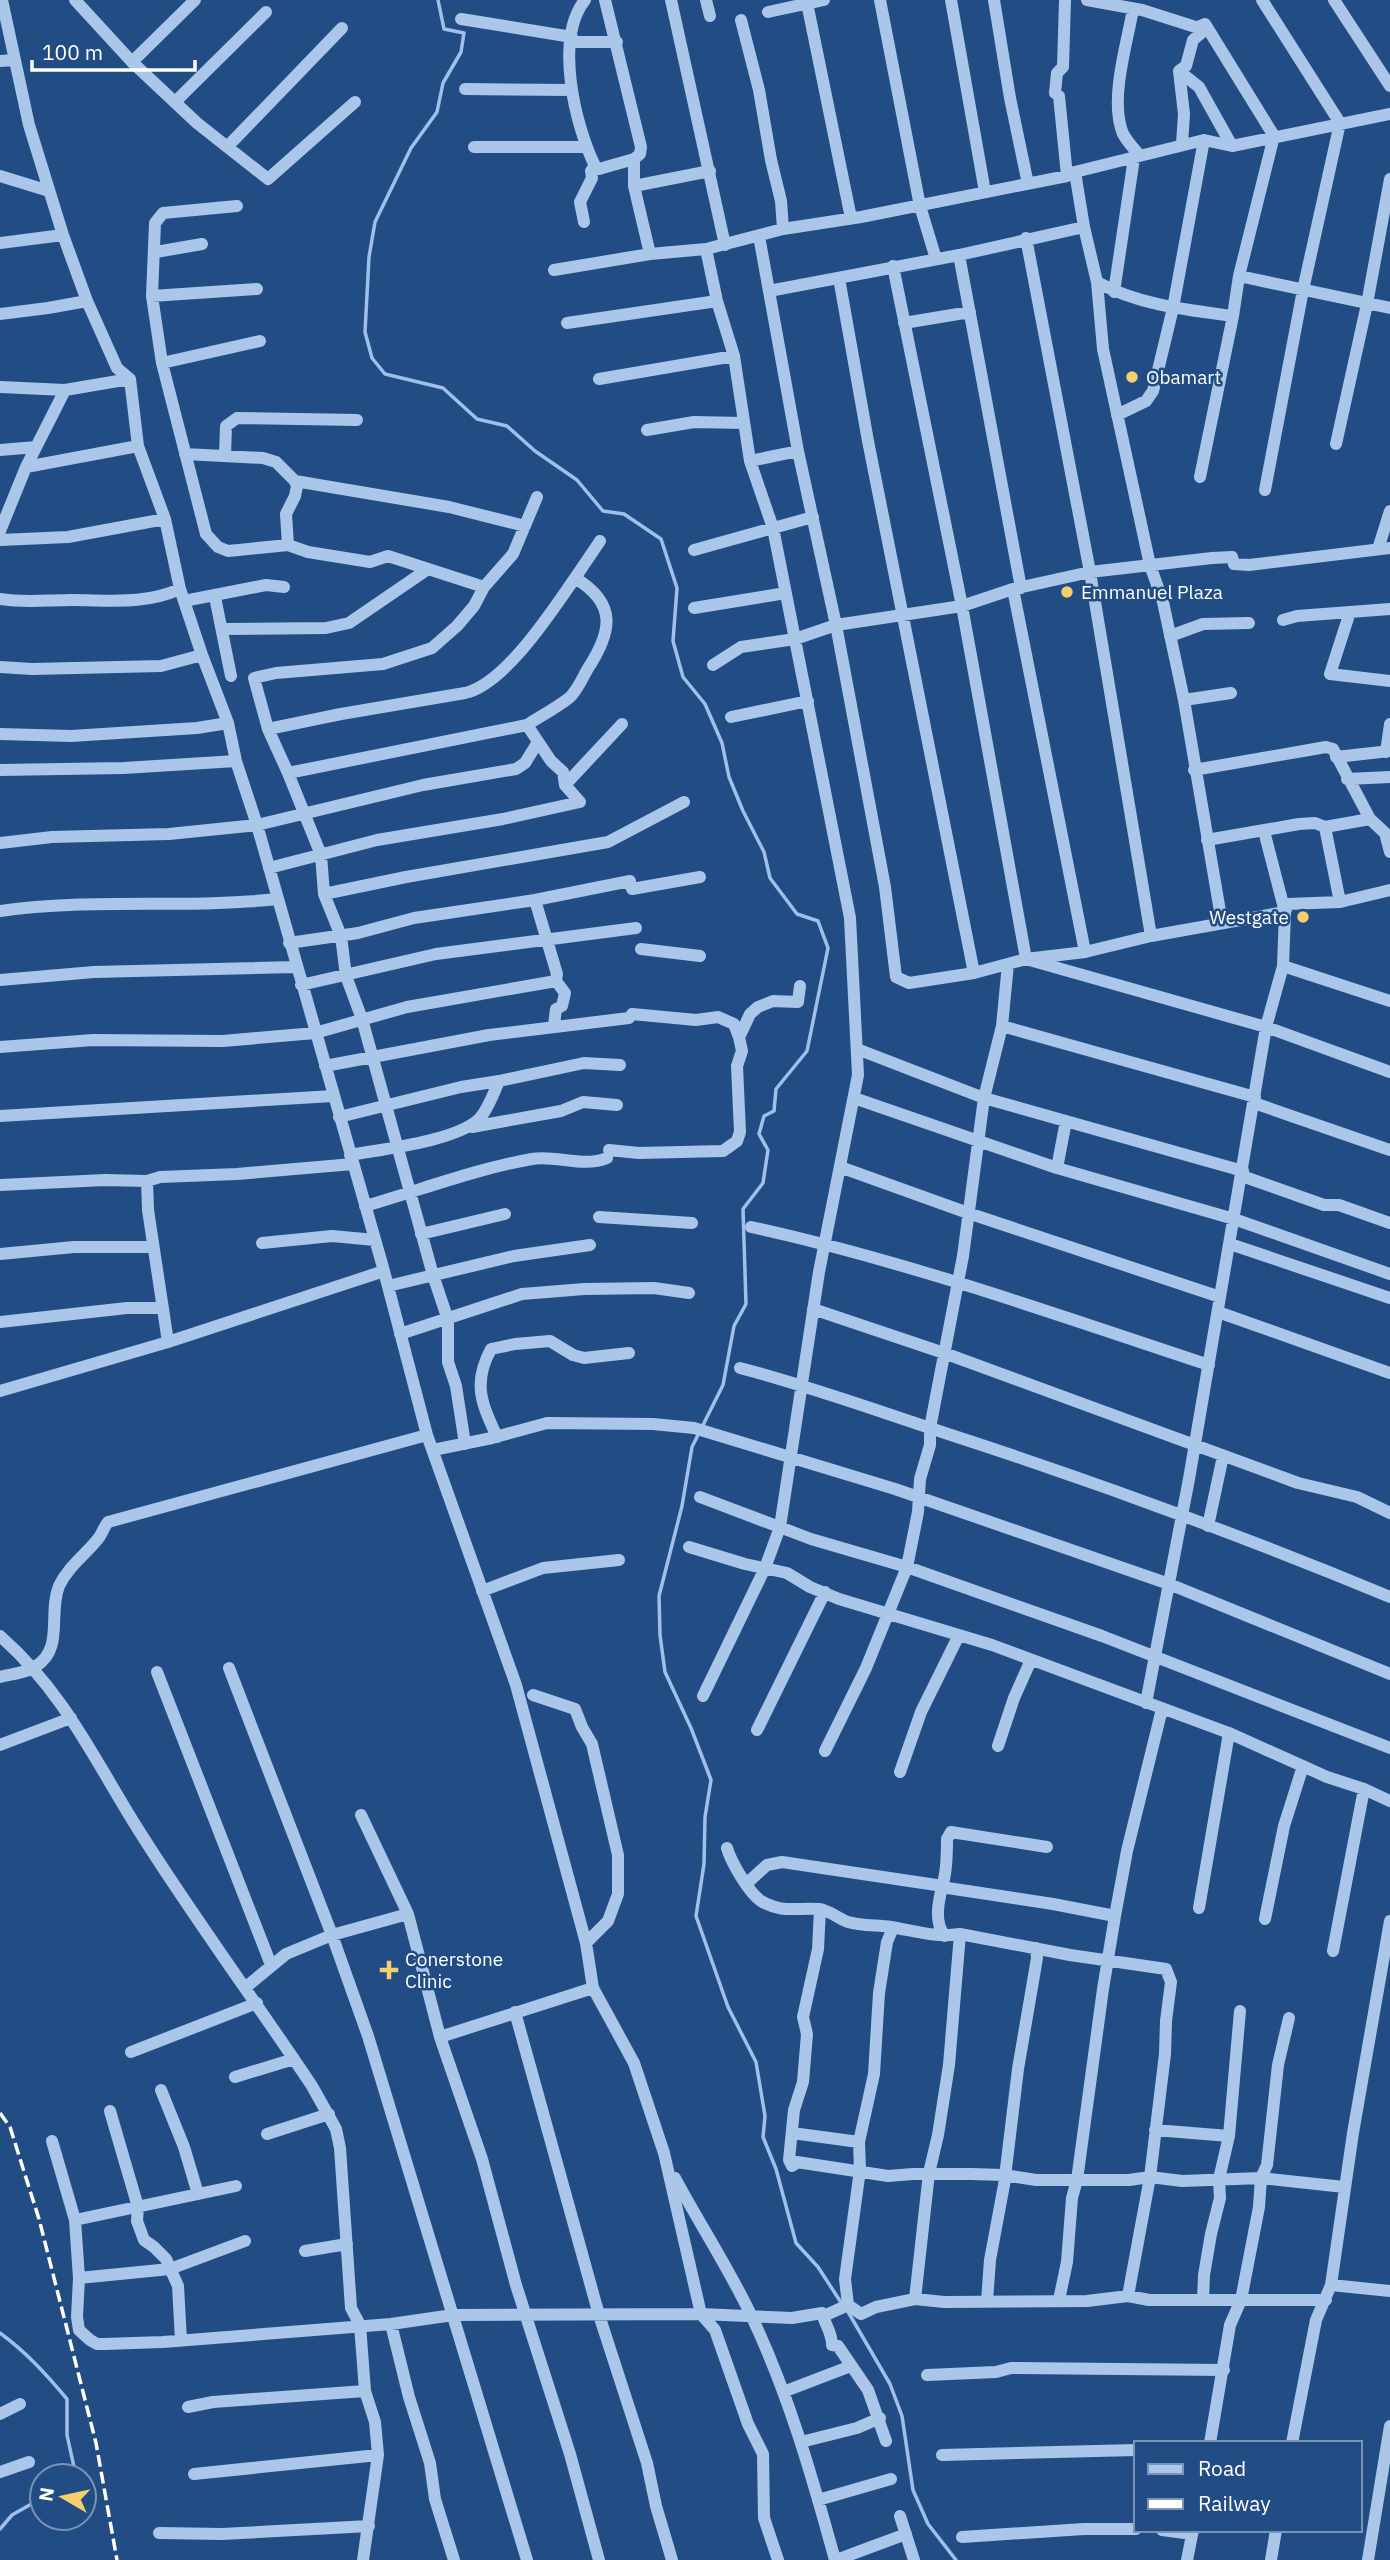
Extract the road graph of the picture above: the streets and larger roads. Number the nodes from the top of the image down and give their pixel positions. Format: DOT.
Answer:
graph roads {
  1 [pos="2,0"];
  2 [pos="75,0"];
  3 [pos="195,0"];
  4 [pos="585,0"];
  5 [pos="605,0"];
  6 [pos="671,0"];
  7 [pos="706,0"];
  8 [pos="824,0"];
  9 [pos="880,0"];
  10 [pos="951,0"];
  11 [pos="994,0"];
  12 [pos="1065,0"];
  13 [pos="1087,0"];
  14 [pos="1262,0"];
  15 [pos="1335,0"];
  16 [pos="807,4"];
  17 [pos="1141,7"];
  18 [pos="266,12"];
  19 [pos="768,12"];
  20 [pos="710,16"];
  21 [pos="461,19"];
  22 [pos="741,20"];
  23 [pos="342,28"];
  24 [pos="1205,30"];
  25 [pos="571,39"];
  26 [pos="617,42"];
  27 [pos="0,61"];
  28 [pos="15,61"];
  29 [pos="132,62"];
  30 [pos="1179,71"];
  31 [pos="1390,86"];
  32 [pos="465,89"];
  33 [pos="572,90"];
  34 [pos="175,102"];
  35 [pos="355,102"];
  36 [pos="1390,114"];
  37 [pos="1340,124"];
  38 [pos="1274,136"];
  39 [pos="1204,140"];
  40 [pos="1182,144"];
  41 [pos="1232,146"];
  42 [pos="227,147"];
  43 [pos="474,147"];
  44 [pos="586,147"];
  45 [pos="1137,157"];
  46 [pos="634,159"];
  47 [pos="595,166"];
  48 [pos="710,171"];
  49 [pos="1071,174"];
  50 [pos="0,176"];
  51 [pos="1390,179"];
  52 [pos="1028,184"];
  53 [pos="634,187"];
  54 [pos="49,191"];
  55 [pos="985,192"];
  56 [pos="237,206"];
  57 [pos="920,206"];
  58 [pos="851,218"];
  59 [pos="584,222"];
  60 [pos="1084,227"];
  61 [pos="783,229"];
  62 [pos="63,235"];
  63 [pos="760,236"];
  64 [pos="1026,239"];
  65 [pos="0,243"];
  66 [pos="202,244"];
  67 [pos="726,245"];
  68 [pos="706,249"];
  69 [pos="156,251"];
  70 [pos="650,254"];
  71 [pos="959,255"];
  72 [pos="936,259"];
  73 [pos="893,266"];
  74 [pos="554,270"];
  75 [pos="1239,276"];
  76 [pos="839,278"];
  77 [pos="1097,282"];
  78 [pos="257,289"];
  79 [pos="1303,290"];
  80 [pos="769,291"];
  81 [pos="1114,292"];
  82 [pos="152,296"];
  83 [pos="87,301"];
  84 [pos="717,301"];
  85 [pos="1367,304"];
  86 [pos="1173,308"];
  87 [pos="1390,308"];
  88 [pos="970,312"];
  89 [pos="0,314"];
  90 [pos="1233,316"];
  91 [pos="567,323"];
  92 [pos="904,323"];
  93 [pos="260,341"];
  94 [pos="734,356"];
  95 [pos="162,363"];
  96 [pos="130,379"];
  97 [pos="599,379"];
  98 [pos="0,387"];
  99 [pos="65,390"];
  100 [pos="1117,415"];
  101 [pos="358,420"];
  102 [pos="744,423"];
  103 [pos="647,430"];
  104 [pos="1336,444"];
  105 [pos="138,446"];
  106 [pos="36,447"];
  107 [pos="0,450"];
  108 [pos="798,452"];
  109 [pos="185,454"];
  110 [pos="225,456"];
  111 [pos="750,461"];
  112 [pos="26,467"];
  113 [pos="1200,477"];
  114 [pos="295,481"];
  115 [pos="1265,490"];
  116 [pos="537,497"];
  117 [pos="1390,511"];
  118 [pos="813,517"];
  119 [pos="165,519"];
  120 [pos="1,526"];
  121 [pos="525,526"];
  122 [pos="772,528"];
  123 [pos="0,540"];
  124 [pos="600,541"];
  125 [pos="288,545"];
  126 [pos="1384,548"];
  127 [pos="694,550"];
  128 [pos="1150,565"];
  129 [pos="428,569"];
  130 [pos="1090,572"];
  131 [pos="575,578"];
  132 [pos="284,587"];
  133 [pos="484,587"];
  134 [pos="1017,589"];
  135 [pos="786,593"];
  136 [pos="182,595"];
  137 [pos="215,597"];
  138 [pos="0,600"];
  139 [pos="962,606"];
  140 [pos="694,608"];
  141 [pos="1390,610"];
  142 [pos="1350,612"];
  143 [pos="904,615"];
  144 [pos="1283,620"];
  145 [pos="1249,623"];
  146 [pos="836,625"];
  147 [pos="223,629"];
  148 [pos="1170,636"];
  149 [pos="795,639"];
  150 [pos="202,655"];
  151 [pos="713,665"];
  152 [pos="0,667"];
  153 [pos="207,668"];
  154 [pos="231,676"];
  155 [pos="254,678"];
  156 [pos="1390,681"];
  157 [pos="1231,693"];
  158 [pos="1184,700"];
  159 [pos="808,701"];
  160 [pos="731,717"];
  161 [pos="228,723"];
  162 [pos="622,724"];
  163 [pos="1390,724"];
  164 [pos="527,725"];
  165 [pos="268,729"];
  166 [pos="0,734"];
  167 [pos="538,741"];
  168 [pos="1388,751"];
  169 [pos="1336,757"];
  170 [pos="236,761"];
  171 [pos="0,770"];
  172 [pos="1194,770"];
  173 [pos="288,773"];
  174 [pos="1390,777"];
  175 [pos="1347,779"];
  176 [pos="565,785"];
  177 [pos="684,802"];
  178 [pos="306,815"];
  179 [pos="1370,819"];
  180 [pos="257,825"];
  181 [pos="1325,827"];
  182 [pos="1264,831"];
  183 [pos="1388,833"];
  184 [pos="1207,840"];
  185 [pos="0,842"];
  186 [pos="1390,852"];
  187 [pos="321,855"];
  188 [pos="269,868"];
  189 [pos="700,877"];
  190 [pos="1390,890"];
  191 [pos="324,894"];
  192 [pos="277,899"];
  193 [pos="535,900"];
  194 [pos="1340,902"];
  195 [pos="0,911"];
  196 [pos="1285,912"];
  197 [pos="1222,923"];
  198 [pos="636,928"];
  199 [pos="341,936"];
  200 [pos="1151,936"];
  201 [pos="547,939"];
  202 [pos="289,943"];
  203 [pos="641,949"];
  204 [pos="1084,952"];
  205 [pos="700,956"];
  206 [pos="1026,960"];
  207 [pos="1008,964"];
  208 [pos="296,967"];
  209 [pos="1283,967"];
  210 [pos="974,973"];
  211 [pos="346,976"];
  212 [pos="0,980"];
  213 [pos="556,981"];
  214 [pos="301,985"];
  215 [pos="800,986"];
  216 [pos="1390,1001"];
  217 [pos="362,1019"];
  218 [pos="554,1025"];
  219 [pos="1002,1026"];
  220 [pos="1266,1027"];
  221 [pos="315,1033"];
  222 [pos="739,1037"];
  223 [pos="0,1047"];
  224 [pos="857,1049"];
  225 [pos="373,1058"];
  226 [pos="620,1065"];
  227 [pos="325,1066"];
  228 [pos="1390,1072"];
  229 [pos="499,1081"];
  230 [pos="333,1096"];
  231 [pos="854,1098"];
  232 [pos="984,1098"];
  233 [pos="1255,1100"];
  234 [pos="617,1105"];
  235 [pos="386,1107"];
  236 [pos="0,1116"];
  237 [pos="339,1117"];
  238 [pos="1066,1121"];
  239 [pos="468,1128"];
  240 [pos="979,1143"];
  241 [pos="396,1146"];
  242 [pos="1390,1150"];
  243 [pos="352,1159"];
  244 [pos="840,1167"];
  245 [pos="1057,1168"];
  246 [pos="1242,1173"];
  247 [pos="147,1181"];
  248 [pos="0,1185"];
  249 [pos="410,1194"];
  250 [pos="365,1206"];
  251 [pos="968,1213"];
  252 [pos="505,1214"];
  253 [pos="599,1217"];
  254 [pos="1234,1219"];
  255 [pos="692,1223"];
  256 [pos="1390,1223"];
  257 [pos="751,1227"];
  258 [pos="421,1234"];
  259 [pos="375,1240"];
  260 [pos="262,1243"];
  261 [pos="824,1243"];
  262 [pos="1230,1244"];
  263 [pos="590,1245"];
  264 [pos="152,1247"];
  265 [pos="0,1254"];
  266 [pos="384,1270"];
  267 [pos="1390,1274"];
  268 [pos="433,1275"];
  269 [pos="957,1282"];
  270 [pos="388,1286"];
  271 [pos="689,1293"];
  272 [pos="1220,1297"];
  273 [pos="1390,1298"];
  274 [pos="163,1308"];
  275 [pos="813,1309"];
  276 [pos="1218,1312"];
  277 [pos="448,1320"];
  278 [pos="0,1321"];
  279 [pos="400,1334"];
  280 [pos="168,1342"];
  281 [pos="629,1353"];
  282 [pos="944,1353"];
  283 [pos="1209,1365"];
  284 [pos="740,1368"];
  285 [pos="1390,1373"];
  286 [pos="802,1384"];
  287 [pos="0,1391"];
  288 [pos="930,1428"];
  289 [pos="427,1435"];
  290 [pos="497,1437"];
  291 [pos="465,1444"];
  292 [pos="1195,1444"];
  293 [pos="433,1450"];
  294 [pos="1223,1455"];
  295 [pos="792,1457"];
  296 [pos="700,1497"];
  297 [pos="918,1498"];
  298 [pos="1390,1513"];
  299 [pos="1181,1515"];
  300 [pos="780,1527"];
  301 [pos="1208,1527"];
  302 [pos="689,1547"];
  303 [pos="619,1560"];
  304 [pos="765,1567"];
  305 [pos="906,1567"];
  306 [pos="1170,1584"];
  307 [pos="482,1591"];
  308 [pos="825,1592"];
  309 [pos="1390,1597"];
  310 [pos="888,1614"];
  311 [pos="959,1635"];
  312 [pos="0,1636"];
  313 [pos="1155,1657"];
  314 [pos="1031,1660"];
  315 [pos="34,1668"];
  316 [pos="229,1668"];
  317 [pos="157,1672"];
  318 [pos="1390,1674"];
  319 [pos="0,1677"];
  320 [pos="533,1695"];
  321 [pos="703,1696"];
  322 [pos="1146,1703"];
  323 [pos="1162,1709"];
  324 [pos="71,1718"];
  325 [pos="757,1730"];
  326 [pos="1229,1733"];
  327 [pos="0,1745"];
  328 [pos="998,1746"];
  329 [pos="1390,1748"];
  330 [pos="825,1751"];
  331 [pos="1303,1766"];
  332 [pos="900,1772"];
  333 [pos="1364,1788"];
  334 [pos="1390,1801"];
  335 [pos="361,1815"];
  336 [pos="1048,1847"];
  337 [pos="727,1848"];
  338 [pos="746,1884"];
  339 [pos="942,1886"];
  340 [pos="1199,1908"];
  341 [pos="820,1909"];
  342 [pos="408,1914"];
  343 [pos="1115,1916"];
  344 [pos="1265,1919"];
  345 [pos="1390,1921"];
  346 [pos="893,1928"];
  347 [pos="960,1934"];
  348 [pos="332,1935"];
  349 [pos="944,1936"];
  350 [pos="586,1944"];
  351 [pos="1036,1948"];
  352 [pos="1333,1951"];
  353 [pos="1108,1959"];
  354 [pos="271,1965"];
  355 [pos="246,1987"];
  356 [pos="593,1988"];
  357 [pos="257,2003"];
  358 [pos="1240,2011"];
  359 [pos="515,2012"];
  360 [pos="1289,2018"];
  361 [pos="440,2037"];
  362 [pos="131,2052"];
  363 [pos="294,2059"];
  364 [pos="235,2077"];
  365 [pos="162,2090"];
  366 [pos="110,2111"];
  367 [pos="329,2113"];
  368 [pos="1155,2130"];
  369 [pos="792,2133"];
  370 [pos="267,2134"];
  371 [pos="1229,2136"];
  372 [pos="52,2141"];
  373 [pos="859,2142"];
  374 [pos="667,2163"];
  375 [pos="860,2170"];
  376 [pos="929,2173"];
  377 [pos="1004,2175"];
  378 [pos="1150,2177"];
  379 [pos="1261,2178"];
  380 [pos="1219,2179"];
  381 [pos="1077,2180"];
  382 [pos="236,2186"];
  383 [pos="1345,2187"];
  384 [pos="198,2194"];
  385 [pos="138,2207"];
  386 [pos="75,2220"];
  387 [pos="245,2241"];
  388 [pos="347,2244"];
  389 [pos="305,2251"];
  390 [pos="170,2269"];
  391 [pos="79,2278"];
  392 [pos="1331,2285"];
  393 [pos="1390,2291"];
  394 [pos="1128,2296"];
  395 [pos="915,2299"];
  396 [pos="1203,2300"];
  397 [pos="1241,2300"];
  398 [pos="1325,2300"];
  399 [pos="987,2301"];
  400 [pos="1059,2301"];
  401 [pos="848,2305"];
  402 [pos="526,2313"];
  403 [pos="822,2313"];
  404 [pos="701,2314"];
  405 [pos="453,2315"];
  406 [pos="599,2315"];
  407 [pos="751,2315"];
  408 [pos="391,2324"];
  409 [pos="360,2325"];
  410 [pos="181,2340"];
  411 [pos="851,2366"];
  412 [pos="1224,2370"];
  413 [pos="927,2375"];
  414 [pos="365,2391"];
  415 [pos="783,2392"];
  416 [pos="20,2404"];
  417 [pos="188,2407"];
  418 [pos="0,2414"];
  419 [pos="880,2418"];
  420 [pos="1390,2426"];
  421 [pos="886,2441"];
  422 [pos="1210,2441"];
  423 [pos="1292,2441"];
  424 [pos="801,2442"];
  425 [pos="1134,2449"];
  426 [pos="377,2455"];
  427 [pos="942,2455"];
  428 [pos="28,2462"];
  429 [pos="0,2472"];
  430 [pos="194,2474"];
  431 [pos="891,2479"];
  432 [pos="818,2500"];
  433 [pos="900,2516"];
  434 [pos="369,2526"];
  435 [pos="1134,2529"];
  436 [pos="1192,2532"];
  437 [pos="1276,2532"];
  438 [pos="159,2533"];
  439 [pos="906,2534"];
  440 [pos="962,2536"];
  441 [pos="363,2560"];
  442 [pos="454,2560"];
  443 [pos="527,2560"];
  444 [pos="599,2560"];
  445 [pos="672,2560"];
  446 [pos="778,2560"];
  447 [pos="836,2560"];
  448 [pos="914,2560"];
  449 [pos="1187,2560"];
  450 [pos="1271,2560"];
  451 [pos="1368,2560"];
  1 -- 28 [label="street"];
  2 -- 29 [label="street"];
  3 -- 29 [label="street"];
  4 -- 25 [label="street"];
  5 -- 26 [label="street"];
  6 -- 48 [label="street"];
  7 -- 20 [label="street"];
  8 -- 16 [label="street"];
  9 -- 57 [label="street"];
  10 -- 55 [label="street"];
  11 -- 52 [label="street"];
  12 -- 49 [label="street"];
  13 -- 17 [label="street"];
  14 -- 37 [label="street"];
  15 -- 31 [label="street"];
  16 -- 19 [label="street"];
  16 -- 58 [label="street"];
  17 -- 24 [label="street"];
  17 -- 45 [label="street"];
  18 -- 34 [label="street"];
  21 -- 25 [label="street"];
  22 -- 61 [label="street"];
  23 -- 42 [label="street"];
  24 -- 30 [label="street"];
  24 -- 38 [label="street"];
  25 -- 26 [label="street"];
  25 -- 33 [label="street"];
  26 -- 46 [label="street"];
  27 -- 28 [label="street"];
  28 -- 54 [label="street"];
  29 -- 34 [label="street"];
  30 -- 40 [label="street"];
  30 -- 41 [label="street"];
  32 -- 33 [label="street"];
  33 -- 44 [label="street"];
  34 -- 42 [label="street"];
  35 -- 42 [label="street"];
  36 -- 37 [label="street"];
  37 -- 38 [label="street"];
  37 -- 79 [label="street"];
  38 -- 41 [label="street"];
  38 -- 75 [label="street"];
  39 -- 40 [label="street"];
  39 -- 41 [label="street"];
  39 -- 86 [label="street"];
  40 -- 45 [label="street"];
  43 -- 44 [label="street"];
  44 -- 47 [label="street"];
  45 -- 49 [label="street"];
  45 -- 81 [label="street"];
  46 -- 47 [label="street"];
  46 -- 53 [label="street"];
  47 -- 59 [label="street"];
  48 -- 53 [label="street"];
  48 -- 67 [label="street"];
  49 -- 52 [label="street"];
  49 -- 60 [label="street"];
  50 -- 54 [label="street"];
  51 -- 85 [label="street"];
  52 -- 55 [label="street"];
  53 -- 70 [label="street"];
  54 -- 62 [label="street"];
  55 -- 57 [label="street"];
  56 -- 69 [label="street"];
  57 -- 58 [label="street"];
  57 -- 72 [label="street"];
  58 -- 61 [label="street"];
  60 -- 64 [label="street"];
  60 -- 77 [label="street"];
  61 -- 63 [label="street"];
  62 -- 65 [label="street"];
  62 -- 83 [label="street"];
  63 -- 67 [label="street"];
  63 -- 80 [label="street"];
  64 -- 71 [label="street"];
  64 -- 130 [label="street"];
  66 -- 69 [label="street"];
  67 -- 68 [label="street"];
  68 -- 70 [label="street"];
  68 -- 84 [label="street"];
  69 -- 82 [label="street"];
  70 -- 74 [label="street"];
  71 -- 72 [label="street"];
  71 -- 88 [label="street"];
  72 -- 73 [label="street"];
  73 -- 76 [label="street"];
  73 -- 92 [label="street"];
  75 -- 79 [label="street"];
  75 -- 90 [label="street"];
  76 -- 80 [label="street"];
  76 -- 143 [label="street"];
  77 -- 81 [label="street"];
  77 -- 100 [label="street"];
  78 -- 82 [label="street"];
  79 -- 85 [label="street"];
  79 -- 115 [label="street"];
  80 -- 108 [label="street"];
  81 -- 86 [label="street"];
  82 -- 95 [label="street"];
  83 -- 89 [label="street"];
  83 -- 96 [label="street"];
  84 -- 91 [label="street"];
  84 -- 94 [label="street"];
  85 -- 87 [label="street"];
  85 -- 104 [label="street"];
  86 -- 90 [label="street"];
  86 -- 100 [label="street"];
  88 -- 92 [label="street"];
  88 -- 134 [label="street"];
  90 -- 113 [label="street"];
  92 -- 139 [label="street"];
  93 -- 95 [label="street"];
  94 -- 97 [label="street"];
  94 -- 102 [label="street"];
  95 -- 109 [label="street"];
  96 -- 99 [label="street"];
  96 -- 105 [label="street"];
  98 -- 99 [label="street"];
  99 -- 106 [label="street"];
  100 -- 128 [label="street"];
  101 -- 110 [label="street"];
  102 -- 103 [label="street"];
  102 -- 111 [label="street"];
  105 -- 112 [label="street"];
  105 -- 119 [label="street"];
  106 -- 107 [label="street"];
  106 -- 112 [label="street"];
  108 -- 111 [label="street"];
  108 -- 118 [label="street"];
  109 -- 110 [label="street"];
  109 -- 125 [label="street"];
  110 -- 114 [label="street"];
  111 -- 122 [label="street"];
  112 -- 120 [label="street"];
  114 -- 121 [label="street"];
  114 -- 125 [label="street"];
  116 -- 121 [label="street"];
  117 -- 126 [label="street"];
  118 -- 122 [label="street"];
  118 -- 146 [label="street"];
  119 -- 123 [label="street"];
  119 -- 136 [label="street"];
  121 -- 133 [label="street"];
  122 -- 127 [label="street"];
  122 -- 135 [label="street"];
  124 -- 131 [label="street"];
  125 -- 129 [label="street"];
  126 -- 128 [label="street"];
  128 -- 130 [label="street"];
  128 -- 148 [label="street"];
  129 -- 133 [label="street"];
  129 -- 147 [label="street"];
  130 -- 134 [label="street"];
  130 -- 200 [label="street"];
  131 -- 164 [label="street"];
  131 -- 165 [label="street"];
  132 -- 137 [label="street"];
  133 -- 155 [label="street"];
  134 -- 139 [label="street"];
  134 -- 204 [label="street"];
  135 -- 140 [label="street"];
  135 -- 149 [label="street"];
  136 -- 137 [label="street"];
  136 -- 138 [label="street"];
  136 -- 150 [label="street"];
  137 -- 147 [label="street"];
  139 -- 143 [label="street"];
  139 -- 206 [label="street"];
  141 -- 142 [label="street"];
  142 -- 144 [label="street"];
  142 -- 156 [label="street"];
  143 -- 146 [label="street"];
  143 -- 210 [label="street"];
  145 -- 148 [label="street"];
  146 -- 149 [label="street"];
  146 -- 210 [label="street"];
  147 -- 154 [label="street"];
  148 -- 158 [label="street"];
  149 -- 151 [label="street"];
  149 -- 159 [label="street"];
  150 -- 152 [label="street"];
  150 -- 153 [label="street"];
  153 -- 154 [label="street"];
  153 -- 161 [label="street"];
  154 -- 155 [label="street"];
  155 -- 165 [label="street"];
  157 -- 158 [label="street"];
  158 -- 172 [label="street"];
  159 -- 160 [label="street"];
  159 -- 224 [label="street"];
  161 -- 166 [label="street"];
  161 -- 170 [label="street"];
  162 -- 176 [label="street"];
  163 -- 168 [label="street"];
  164 -- 167 [label="street"];
  164 -- 173 [label="street"];
  165 -- 173 [label="street"];
  167 -- 176 [label="street"];
  167 -- 178 [label="street"];
  168 -- 169 [label="street"];
  169 -- 172 [label="street"];
  169 -- 175 [label="street"];
  170 -- 171 [label="street"];
  170 -- 180 [label="street"];
  172 -- 184 [label="street"];
  173 -- 178 [label="street"];
  174 -- 175 [label="street"];
  175 -- 179 [label="street"];
  176 -- 187 [label="street"];
  177 -- 191 [label="street"];
  178 -- 180 [label="street"];
  178 -- 187 [label="street"];
  179 -- 181 [label="street"];
  179 -- 183 [label="street"];
  180 -- 185 [label="street"];
  180 -- 188 [label="street"];
  181 -- 182 [label="street"];
  181 -- 194 [label="street"];
  182 -- 184 [label="street"];
  182 -- 196 [label="street"];
  183 -- 186 [label="street"];
  184 -- 197 [label="street"];
  187 -- 188 [label="street"];
  187 -- 191 [label="street"];
  188 -- 192 [label="street"];
  189 -- 193 [label="street"];
  190 -- 194 [label="street"];
  191 -- 199 [label="street"];
  192 -- 195 [label="street"];
  192 -- 202 [label="street"];
  193 -- 199 [label="street"];
  193 -- 201 [label="street"];
  194 -- 196 [label="street"];
  196 -- 197 [label="street"];
  196 -- 209 [label="street"];
  197 -- 200 [label="street"];
  198 -- 201 [label="street"];
  199 -- 202 [label="street"];
  199 -- 211 [label="street"];
  200 -- 204 [label="street"];
  201 -- 211 [label="street"];
  201 -- 213 [label="street"];
  202 -- 208 [label="street"];
  203 -- 205 [label="street"];
  204 -- 206 [label="street"];
  206 -- 207 [label="street"];
  206 -- 220 [label="street"];
  207 -- 210 [label="street"];
  207 -- 219 [label="street"];
  208 -- 212 [label="street"];
  208 -- 214 [label="street"];
  209 -- 216 [label="street"];
  209 -- 220 [label="street"];
  211 -- 214 [label="street"];
  211 -- 217 [label="street"];
  213 -- 217 [label="street"];
  213 -- 218 [label="street"];
  214 -- 221 [label="street"];
  215 -- 222 [label="street"];
  217 -- 221 [label="street"];
  217 -- 225 [label="street"];
  218 -- 222 [label="street"];
  218 -- 225 [label="street"];
  219 -- 232 [label="street"];
  219 -- 233 [label="street"];
  220 -- 228 [label="street"];
  220 -- 233 [label="street"];
  221 -- 223 [label="street"];
  221 -- 227 [label="street"];
  222 -- 249 [label="street"];
  224 -- 231 [label="street"];
  224 -- 232 [label="street"];
  225 -- 227 [label="street"];
  225 -- 235 [label="street"];
  226 -- 229 [label="street"];
  227 -- 230 [label="street"];
  229 -- 235 [label="street"];
  229 -- 239 [label="street"];
  230 -- 236 [label="street"];
  230 -- 237 [label="street"];
  231 -- 240 [label="street"];
  231 -- 244 [label="street"];
  232 -- 238 [label="street"];
  232 -- 240 [label="street"];
  233 -- 242 [label="street"];
  233 -- 246 [label="street"];
  234 -- 239 [label="street"];
  235 -- 237 [label="street"];
  235 -- 241 [label="street"];
  237 -- 243 [label="street"];
  238 -- 245 [label="street"];
  238 -- 246 [label="street"];
  239 -- 241 [label="street"];
  240 -- 245 [label="street"];
  240 -- 251 [label="street"];
  241 -- 243 [label="street"];
  241 -- 249 [label="street"];
  243 -- 247 [label="street"];
  243 -- 250 [label="street"];
  244 -- 251 [label="street"];
  244 -- 261 [label="street"];
  245 -- 254 [label="street"];
  246 -- 254 [label="street"];
  246 -- 256 [label="street"];
  247 -- 248 [label="street"];
  247 -- 264 [label="street"];
  249 -- 250 [label="street"];
  249 -- 258 [label="street"];
  250 -- 259 [label="street"];
  251 -- 269 [label="street"];
  251 -- 272 [label="street"];
  252 -- 258 [label="street"];
  253 -- 255 [label="street"];
  254 -- 262 [label="street"];
  254 -- 267 [label="street"];
  257 -- 261 [label="street"];
  258 -- 268 [label="street"];
  259 -- 260 [label="street"];
  259 -- 266 [label="street"];
  261 -- 269 [label="street"];
  261 -- 275 [label="street"];
  262 -- 272 [label="street"];
  262 -- 273 [label="street"];
  263 -- 268 [label="street"];
  264 -- 265 [label="street"];
  264 -- 274 [label="street"];
  266 -- 270 [label="street"];
  266 -- 280 [label="street"];
  268 -- 270 [label="street"];
  268 -- 277 [label="street"];
  269 -- 282 [label="street"];
  269 -- 283 [label="street"];
  270 -- 279 [label="street"];
  271 -- 277 [label="street"];
  272 -- 276 [label="street"];
  274 -- 278 [label="street"];
  274 -- 280 [label="street"];
  275 -- 282 [label="street"];
  275 -- 286 [label="street"];
  276 -- 283 [label="street"];
  276 -- 285 [label="street"];
  277 -- 279 [label="street"];
  277 -- 291 [label="street"];
  279 -- 289 [label="street"];
  280 -- 287 [label="street"];
  281 -- 290 [label="street"];
  282 -- 288 [label="street"];
  282 -- 292 [label="street"];
  283 -- 292 [label="street"];
  284 -- 286 [label="street"];
  286 -- 288 [label="street"];
  286 -- 295 [label="street"];
  288 -- 297 [label="street"];
  288 -- 299 [label="street"];
  289 -- 293 [label="street"];
  289 -- 315 [label="street"];
  290 -- 291 [label="street"];
  290 -- 295 [label="street"];
  291 -- 293 [label="street"];
  292 -- 294 [label="street"];
  292 -- 299 [label="street"];
  293 -- 307 [label="street"];
  294 -- 298 [label="street"];
  294 -- 301 [label="street"];
  295 -- 297 [label="street"];
  295 -- 300 [label="street"];
  296 -- 300 [label="street"];
  297 -- 305 [label="street"];
  297 -- 306 [label="street"];
  299 -- 301 [label="street"];
  299 -- 306 [label="street"];
  300 -- 304 [label="street"];
  300 -- 305 [label="street"];
  301 -- 309 [label="street"];
  302 -- 304 [label="street"];
  303 -- 307 [label="street"];
  304 -- 308 [label="street"];
  304 -- 321 [label="street"];
  305 -- 310 [label="street"];
  305 -- 313 [label="street"];
  306 -- 313 [label="street"];
  306 -- 318 [label="street"];
  307 -- 350 [label="street"];
  308 -- 310 [label="street"];
  308 -- 325 [label="street"];
  310 -- 311 [label="street"];
  310 -- 330 [label="street"];
  311 -- 314 [label="street"];
  311 -- 332 [label="street"];
  312 -- 315 [label="street"];
  313 -- 322 [label="street"];
  313 -- 329 [label="street"];
  314 -- 322 [label="street"];
  314 -- 328 [label="street"];
  315 -- 319 [label="street"];
  315 -- 324 [label="street"];
  316 -- 348 [label="street"];
  317 -- 354 [label="street"];
  320 -- 350 [label="street"];
  322 -- 323 [label="street"];
  323 -- 326 [label="street"];
  323 -- 343 [label="street"];
  324 -- 327 [label="street"];
  324 -- 355 [label="street"];
  326 -- 331 [label="street"];
  326 -- 340 [label="street"];
  331 -- 333 [label="street"];
  331 -- 344 [label="street"];
  333 -- 334 [label="street"];
  333 -- 352 [label="street"];
  335 -- 342 [label="street"];
  336 -- 339 [label="street"];
  337 -- 338 [label="street"];
  338 -- 339 [label="street"];
  338 -- 341 [label="street"];
  339 -- 343 [label="street"];
  339 -- 349 [label="street"];
  341 -- 346 [label="street"];
  341 -- 369 [label="street"];
  342 -- 348 [label="street"];
  342 -- 361 [label="street"];
  343 -- 353 [label="street"];
  345 -- 383 [label="street"];
  346 -- 349 [label="street"];
  346 -- 373 [label="street"];
  347 -- 349 [label="street"];
  347 -- 351 [label="street"];
  347 -- 376 [label="street"];
  348 -- 354 [label="street"];
  348 -- 405 [label="street"];
  350 -- 356 [label="street"];
  351 -- 353 [label="street"];
  351 -- 377 [label="street"];
  353 -- 368 [label="street"];
  353 -- 381 [label="street"];
  354 -- 355 [label="street"];
  355 -- 357 [label="street"];
  356 -- 359 [label="street"];
  356 -- 374 [label="street"];
  357 -- 362 [label="street"];
  357 -- 363 [label="street"];
  358 -- 371 [label="street"];
  359 -- 361 [label="street"];
  359 -- 406 [label="street"];
  360 -- 379 [label="street"];
  361 -- 402 [label="street"];
  363 -- 364 [label="street"];
  363 -- 367 [label="street"];
  365 -- 384 [label="street"];
  366 -- 385 [label="street"];
  367 -- 370 [label="street"];
  367 -- 388 [label="street"];
  368 -- 371 [label="street"];
  368 -- 378 [label="street"];
  369 -- 373 [label="street"];
  369 -- 375 [label="street"];
  371 -- 380 [label="street"];
  372 -- 386 [label="street"];
  373 -- 375 [label="street"];
  374 -- 404 [label="street"];
  374 -- 407 [label="street"];
  375 -- 376 [label="street"];
  375 -- 401 [label="street"];
  376 -- 377 [label="street"];
  376 -- 395 [label="street"];
  377 -- 381 [label="street"];
  377 -- 399 [label="street"];
  378 -- 380 [label="street"];
  378 -- 381 [label="street"];
  378 -- 394 [label="street"];
  379 -- 380 [label="street"];
  379 -- 383 [label="street"];
  379 -- 397 [label="street"];
  380 -- 396 [label="street"];
  381 -- 400 [label="street"];
  382 -- 384 [label="street"];
  383 -- 392 [label="street"];
  384 -- 385 [label="street"];
  385 -- 386 [label="street"];
  385 -- 390 [label="street"];
  386 -- 391 [label="street"];
  387 -- 390 [label="street"];
  388 -- 389 [label="street"];
  388 -- 409 [label="street"];
  390 -- 391 [label="street"];
  390 -- 410 [label="street"];
  391 -- 410 [label="street"];
  392 -- 393 [label="street"];
  392 -- 398 [label="street"];
  394 -- 396 [label="street"];
  394 -- 400 [label="street"];
  395 -- 399 [label="street"];
  395 -- 401 [label="street"];
  396 -- 397 [label="street"];
  397 -- 398 [label="street"];
  397 -- 412 [label="street"];
  398 -- 423 [label="street"];
  399 -- 400 [label="street"];
  401 -- 403 [label="street"];
  402 -- 405 [label="street"];
  402 -- 406 [label="street"];
  402 -- 444 [label="street"];
  403 -- 407 [label="street"];
  403 -- 411 [label="street"];
  404 -- 406 [label="street"];
  404 -- 407 [label="street"];
  404 -- 446 [label="street"];
  405 -- 408 [label="street"];
  405 -- 443 [label="street"];
  406 -- 445 [label="street"];
  407 -- 415 [label="street"];
  408 -- 409 [label="street"];
  408 -- 442 [label="street"];
  409 -- 410 [label="street"];
  409 -- 414 [label="street"];
  411 -- 415 [label="street"];
  411 -- 419 [label="street"];
  412 -- 413 [label="street"];
  412 -- 422 [label="street"];
  414 -- 417 [label="street"];
  414 -- 426 [label="street"];
  415 -- 424 [label="street"];
  416 -- 418 [label="street"];
  419 -- 421 [label="street"];
  419 -- 424 [label="street"];
  420 -- 451 [label="street"];
  424 -- 432 [label="street"];
  425 -- 427 [label="street"];
  426 -- 430 [label="street"];
  426 -- 434 [label="street"];
  428 -- 429 [label="street"];
  431 -- 432 [label="street"];
  432 -- 447 [label="street"];
  433 -- 439 [label="street"];
  434 -- 438 [label="street"];
  434 -- 441 [label="street"];
  435 -- 440 [label="street"];
  436 -- 449 [label="street"];
  437 -- 450 [label="street"];
  439 -- 447 [label="street"];
  439 -- 448 [label="street"];
}
